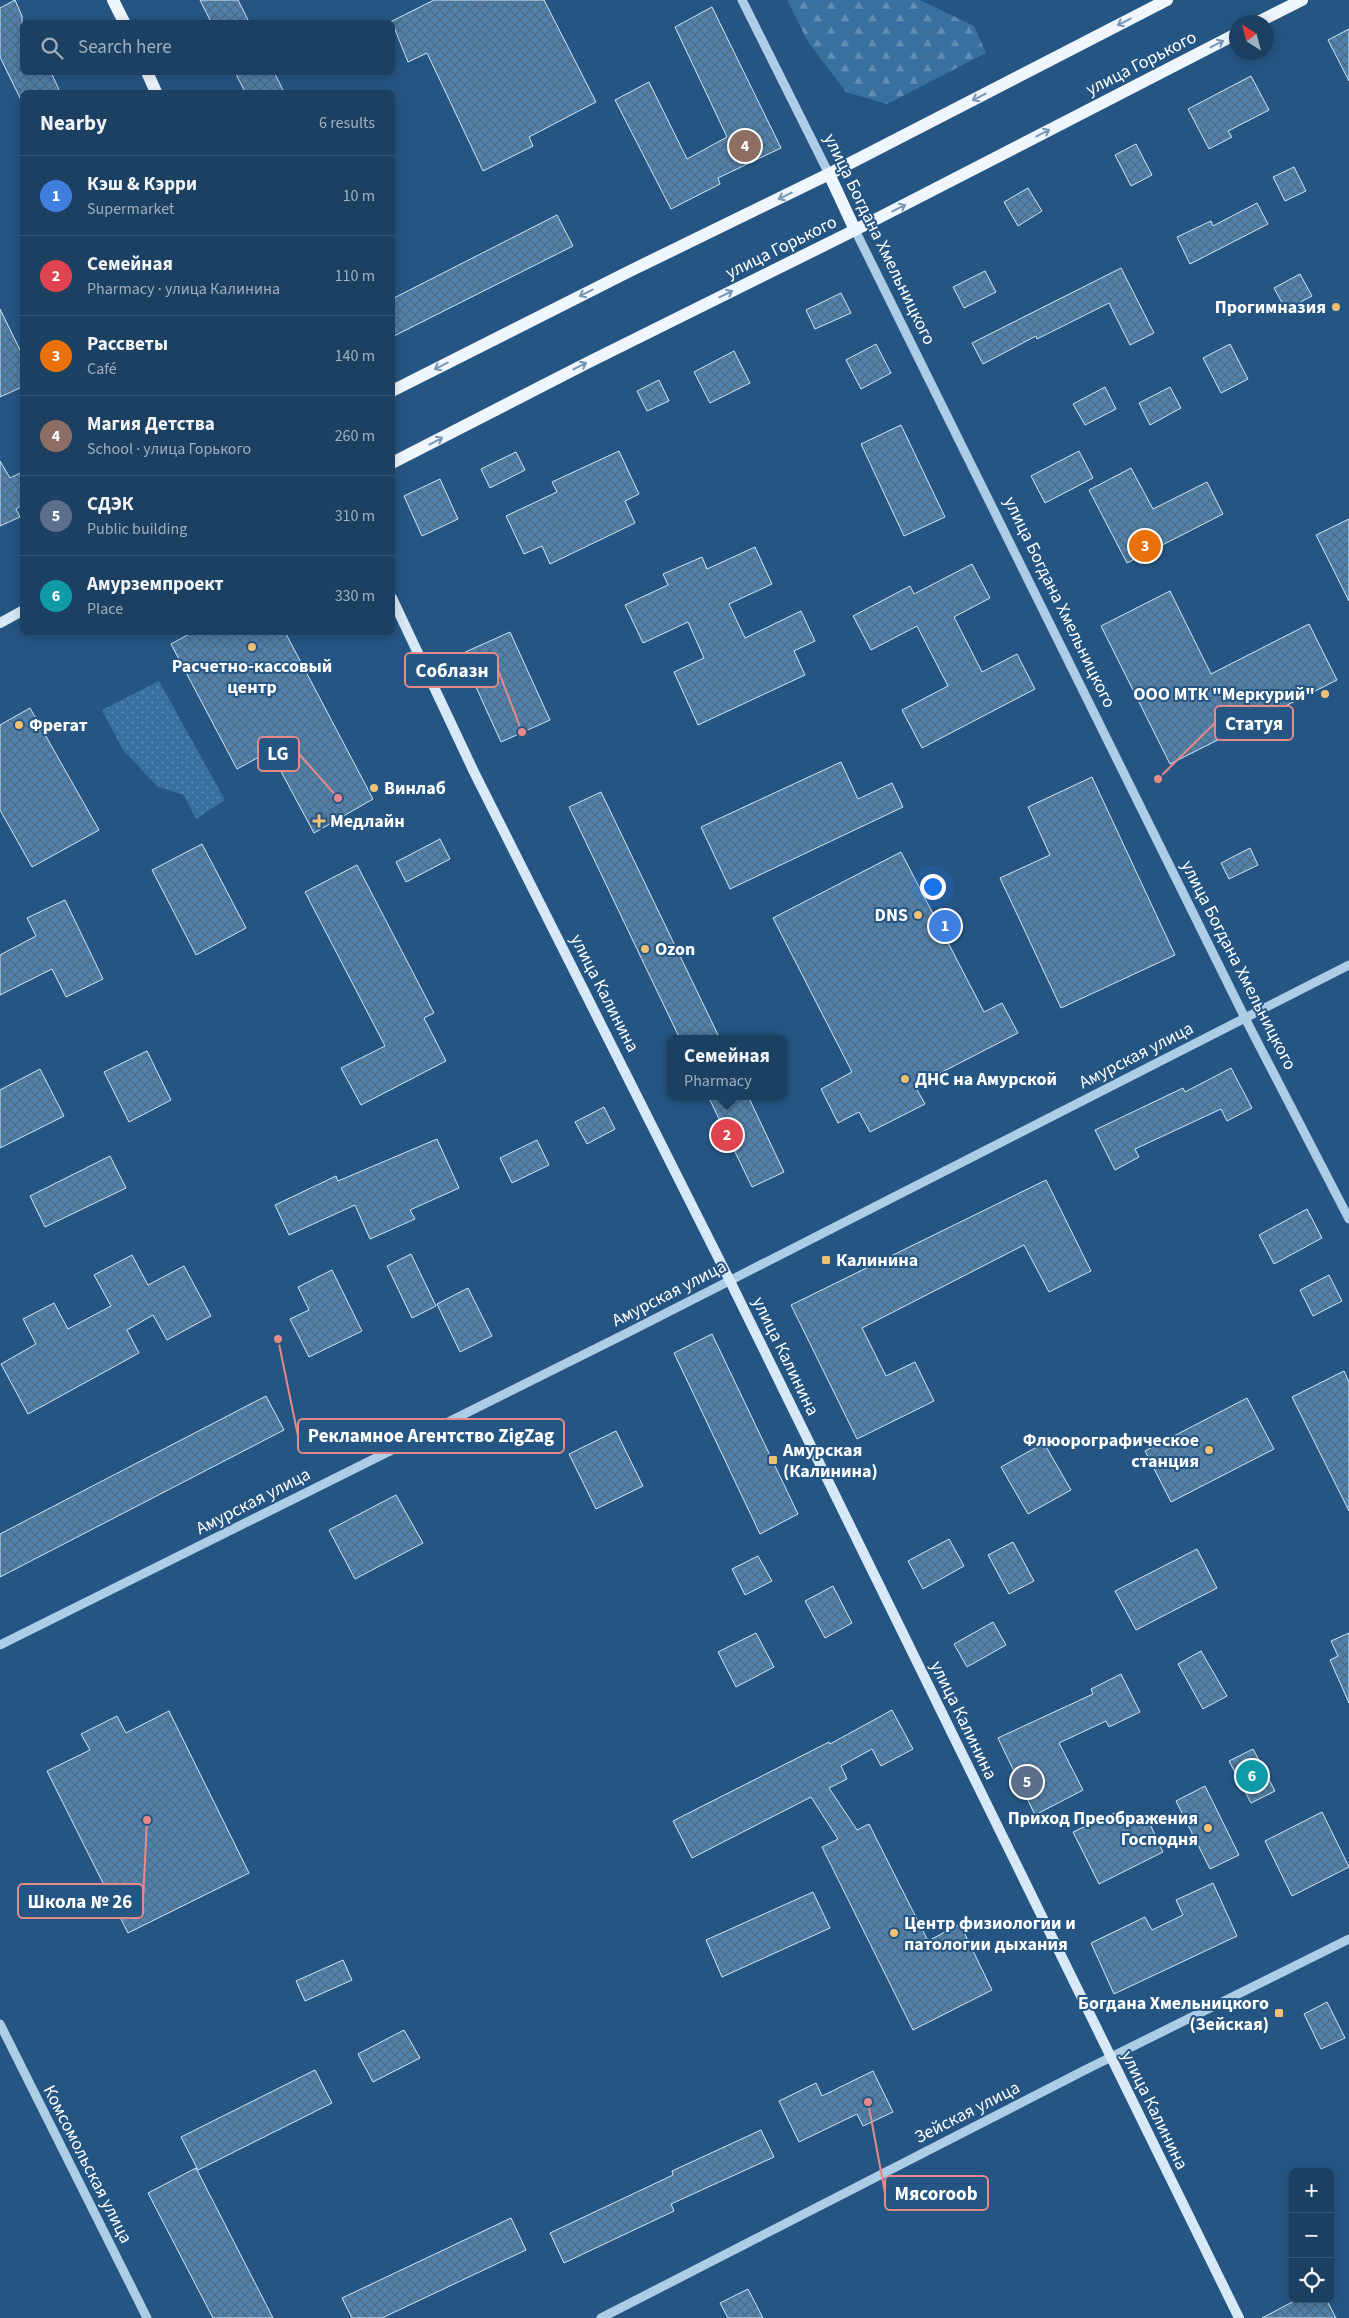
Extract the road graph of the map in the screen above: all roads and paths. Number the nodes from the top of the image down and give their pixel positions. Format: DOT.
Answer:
graph roads {
  1 [pos="113,0"];
  2 [pos="742,0"];
  3 [pos="1167,0"];
  4 [pos="1302,0"];
  5 [pos="1272,15"];
  6 [pos="123,20"];
  7 [pos="1229,38"];
  8 [pos="148,75"];
  9 [pos="155,90"];
  10 [pos="829,174"];
  11 [pos="855,230"];
  12 [pos="395,389"];
  13 [pos="395,461"];
  14 [pos="395,604"];
  15 [pos="20,613"];
  16 [pos="0,623"];
  17 [pos="1349,965"];
  18 [pos="1245,1018"];
  19 [pos="1349,1218"];
  20 [pos="730,1281"];
  21 [pos="0,1645"];
  22 [pos="1349,1939"];
  23 [pos="0,2024"];
  24 [pos="1110,2058"];
  25 [pos="147,2318"];
  26 [pos="601,2318"];
  27 [pos="1239,2318"];
  1 -- 6 [label="main road"];
  2 -- 10 [label="street, улица Богдана Хмельницкого"];
  3 -- 10 [label="main road, one-way"];
  4 -- 5 [label="main road"];
  11 -- 7 [label="main road, улица Горького, one-way"];
  8 -- 9 [label="main road"];
  10 -- 11 [label="main road, улица Богдана Хмельницкого"];
  10 -- 12 [label="main road, one-way"];
  13 -- 11 [label="main road, улица Горького, one-way"];
  11 -- 18 [label="street, улица Богдана Хмельницкого"];
  14 -- 20 [label="main road, улица Калинина"];
  15 -- 16 [label="main road"];
  17 -- 18 [label="street, Амурская улица"];
  18 -- 19 [label="street, улица Богдана Хмельницкого"];
  18 -- 20 [label="street, Амурская улица"];
  20 -- 21 [label="street, Амурская улица"];
  20 -- 24 [label="main road, улица Калинина"];
  22 -- 24 [label="street, Зейская улица"];
  23 -- 25 [label="street, Комсомольская улица"];
  24 -- 26 [label="street, Зейская улица"];
  24 -- 27 [label="main road, улица Калинина"];
}
